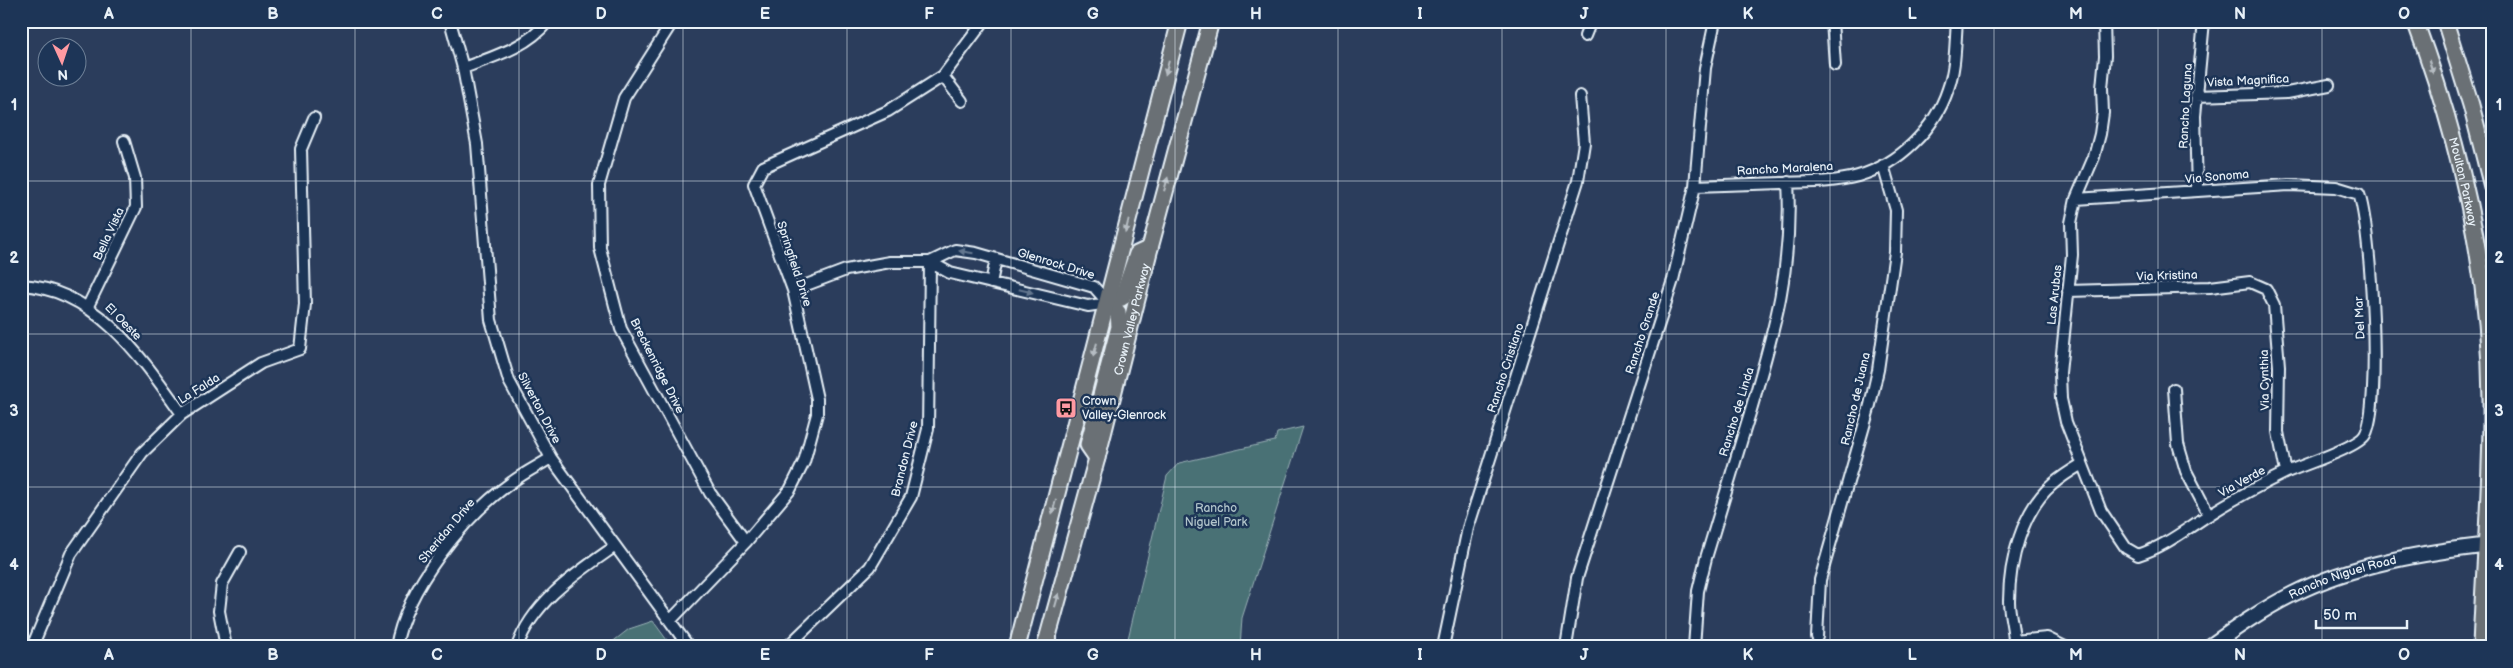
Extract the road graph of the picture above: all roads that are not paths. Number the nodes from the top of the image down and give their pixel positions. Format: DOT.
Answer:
graph roads {
  1 [pos="450,21"];
  2 [pos="548,21"];
  3 [pos="673,21"];
  4 [pos="984,21"];
  5 [pos="1180,21"];
  6 [pos="1211,21"];
  7 [pos="1591,21"];
  8 [pos="1714,21"];
  9 [pos="1832,21"];
  10 [pos="1957,21"];
  11 [pos="2104,21"];
  12 [pos="2204,21"];
  13 [pos="2415,21"];
  14 [pos="2445,21"];
  15 [pos="1585,36"];
  16 [pos="1835,64"];
  17 [pos="463,68"];
  18 [pos="943,76"];
  19 [pos="2329,85"];
  20 [pos="1580,96"];
  21 [pos="2196,96"];
  22 [pos="962,101"];
  23 [pos="314,118"];
  24 [pos="124,141"];
  25 [pos="1883,165"];
  26 [pos="1788,182"];
  27 [pos="1695,186"];
  28 [pos="2492,186"];
  29 [pos="2197,191"];
  30 [pos="2359,194"];
  31 [pos="2076,199"];
  32 [pos="1150,248"];
  33 [pos="996,259"];
  34 [pos="930,262"];
  35 [pos="991,283"];
  36 [pos="21,285"];
  37 [pos="2266,289"];
  38 [pos="793,290"];
  39 [pos="2068,291"];
  40 [pos="1108,303"];
  41 [pos="88,306"];
  42 [pos="2174,389"];
  43 [pos="182,414"];
  44 [pos="2362,439"];
  45 [pos="551,458"];
  46 [pos="1097,458"];
  47 [pos="2082,464"];
  48 [pos="2286,472"];
  49 [pos="2209,515"];
  50 [pos="746,542"];
  51 [pos="2489,545"];
  52 [pos="614,546"];
  53 [pos="240,552"];
  54 [pos="2138,555"];
  55 [pos="671,620"];
  56 [pos="1818,636"];
  57 [pos="2014,644"];
  58 [pos="32,647"];
  59 [pos="226,647"];
  60 [pos="396,647"];
  61 [pos="517,647"];
  62 [pos="689,647"];
  63 [pos="788,647"];
  64 [pos="1017,647"];
  65 [pos="1045,647"];
  66 [pos="1443,647"];
  67 [pos="1566,647"];
  68 [pos="1694,647"];
  69 [pos="2065,647"];
  70 [pos="2209,647"];
  71 [pos="2481,647"];
  1 -- 17 [label="street, Silverton Drive"];
  2 -- 17 [label="street"];
  3 -- 50 [label="street, Breckenridge Drive"];
  4 -- 18 [label="street, Springfield Drive"];
  5 -- 40 [label="main road, one-way"];
  32 -- 6 [label="main road, Crown Valley Parkway, one-way"];
  7 -- 15 [label="street"];
  8 -- 27 [label="street, Rancho Grande"];
  9 -- 16 [label="street"];
  10 -- 25 [label="street, Rancho Maralena"];
  11 -- 31 [label="street, Las Arubas"];
  12 -- 21 [label="street, Rancho Laguna"];
  13 -- 51 [label="main road, Moulton Parkway, one-way"];
  14 -- 28 [label="main road"];
  17 -- 45 [label="street, Silverton Drive"];
  18 -- 22 [label="street"];
  18 -- 38 [label="street, Springfield Drive"];
  19 -- 21 [label="street, Vista Magnifica"];
  20 -- 66 [label="street, Rancho Cristiano"];
  21 -- 29 [label="street, Rancho Laguna"];
  23 -- 43 [label="street, La Falda"];
  24 -- 41 [label="street, Bella Vista"];
  25 -- 26 [label="street, Rancho Maralena"];
  25 -- 56 [label="street, Rancho de Juana"];
  26 -- 27 [label="street, Rancho Maralena"];
  26 -- 68 [label="street, Rancho de Linda"];
  27 -- 67 [label="street, Rancho Grande"];
  29 -- 30 [label="street, Via Sonoma"];
  29 -- 31 [label="street, Via Sonoma"];
  30 -- 44 [label="street, Del Mar"];
  31 -- 39 [label="street, Las Arubas"];
  32 -- 40 [label="main road"];
  32 -- 46 [label="main road, Crown Valley Parkway"];
  33 -- 34 [label="street, Glenrock Drive, one-way"];
  33 -- 35 [label="street"];
  33 -- 40 [label="street, Glenrock Drive"];
  34 -- 35 [label="street, Glenrock Drive"];
  34 -- 38 [label="street, Glenrock Drive"];
  34 -- 63 [label="street, Brandon Drive"];
  35 -- 40 [label="street, Glenrock Drive, one-way"];
  36 -- 41 [label="street, El Oeste"];
  37 -- 39 [label="street, Via Kristina"];
  37 -- 48 [label="street, Via Cynthia"];
  38 -- 50 [label="street, Springfield Drive"];
  39 -- 47 [label="street, Las Arubas"];
  40 -- 46 [label="main road"];
  40 -- 64 [label="main road, one-way"];
  41 -- 43 [label="street, El Oeste"];
  42 -- 49 [label="street"];
  43 -- 58 [label="street, La Falda"];
  44 -- 48 [label="street, Via Verde"];
  45 -- 52 [label="street, Silverton Drive"];
  45 -- 60 [label="street, Sheridan Drive"];
  65 -- 46 [label="main road, Crown Valley Parkway, one-way"];
  47 -- 54 [label="street, Las Arubas"];
  47 -- 57 [label="street"];
  48 -- 49 [label="street, Via Verde"];
  49 -- 54 [label="street, Via Verde"];
  50 -- 55 [label="street, Springfield Drive"];
  51 -- 70 [label="street, Rancho Niguel Road"];
  51 -- 71 [label="main road, Moulton Parkway"];
  52 -- 55 [label="street, Silverton Drive"];
  52 -- 61 [label="street"];
  53 -- 59 [label="street"];
  55 -- 62 [label="street, Silverton Drive"];
  57 -- 69 [label="street"];
}
